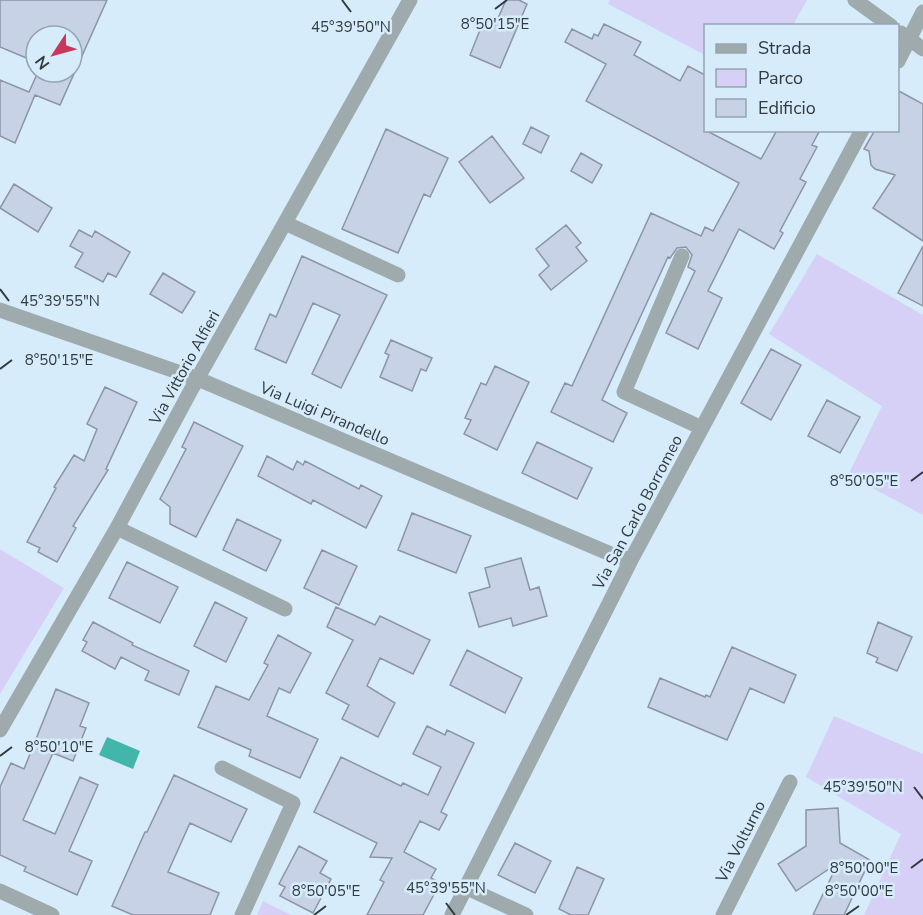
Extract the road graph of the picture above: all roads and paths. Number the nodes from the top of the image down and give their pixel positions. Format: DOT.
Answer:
graph roads {
  1 [pos="410,0"];
  2 [pos="855,0"];
  3 [pos="923,12"];
  4 [pos="888,24"];
  5 [pos="903,35"];
  6 [pos="923,49"];
  7 [pos="899,52"];
  8 [pos="861,132"];
  9 [pos="285,224"];
  10 [pos="682,256"];
  11 [pos="398,275"];
  12 [pos="0,310"];
  13 [pos="198,379"];
  14 [pos="702,428"];
  15 [pos="117,528"];
  16 [pos="631,560"];
  17 [pos="285,609"];
  18 [pos="0,730"];
  19 [pos="222,768"];
  20 [pos="790,782"];
  21 [pos="465,887"];
  22 [pos="0,891"];
  23 [pos="52,915"];
  24 [pos="242,915"];
  25 [pos="452,915"];
  26 [pos="526,915"];
  27 [pos="723,915"];
  1 -- 9 [label="street, Via Vittorio Alfieri"];
  2 -- 4 [label="street"];
  3 -- 5 [label="street"];
  5 -- 6 [label="street"];
  5 -- 7 [label="street"];
  8 -- 14 [label="street, Via San Carlo Borromeo"];
  9 -- 11 [label="street"];
  9 -- 13 [label="street, Via Vittorio Alfieri"];
  10 -- 14 [label="street"];
  12 -- 13 [label="street, Via Luigi Pirandello"];
  13 -- 15 [label="street, Via Vittorio Alfieri"];
  13 -- 16 [label="street, Via Luigi Pirandello"];
  14 -- 16 [label="street, Via San Carlo Borromeo"];
  15 -- 17 [label="street"];
  15 -- 18 [label="street, Via Vittorio Alfieri"];
  16 -- 21 [label="street, Via San Carlo Borromeo"];
  19 -- 24 [label="street"];
  20 -- 27 [label="street, Via Volturno"];
  21 -- 25 [label="street, Via San Carlo Borromeo"];
  21 -- 26 [label="street"];
  22 -- 23 [label="street"];
}
